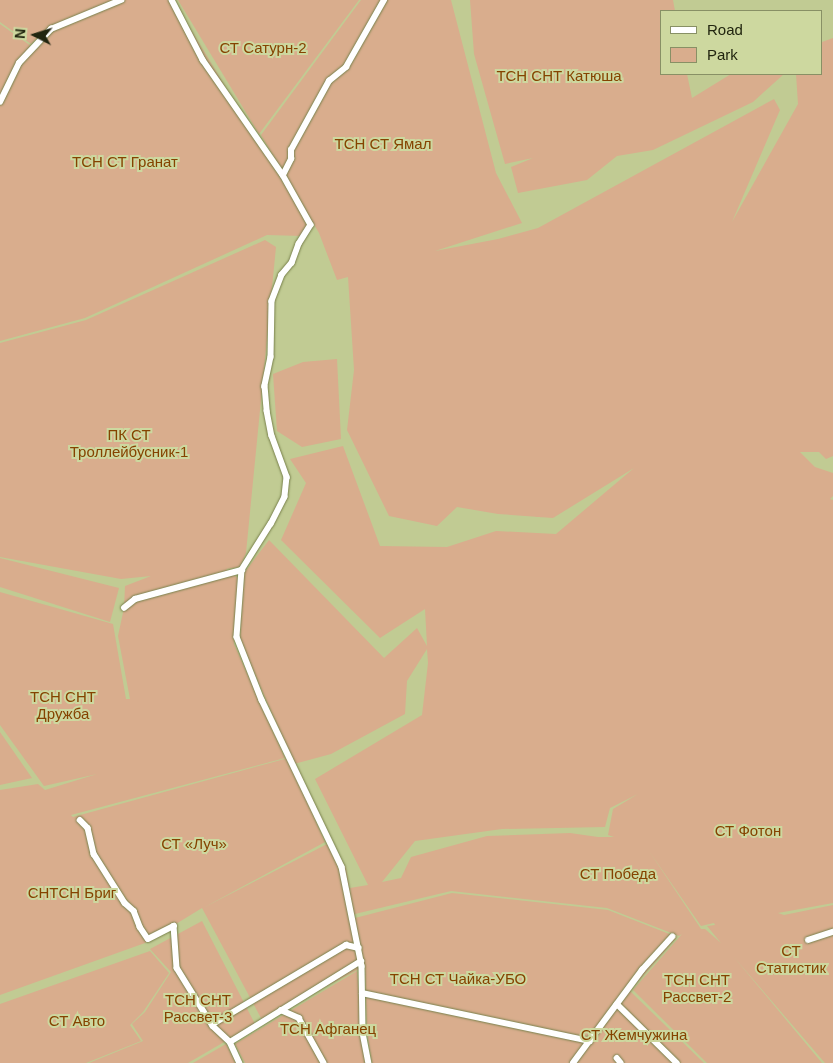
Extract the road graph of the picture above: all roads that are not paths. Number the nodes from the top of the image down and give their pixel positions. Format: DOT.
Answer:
graph roads {
  1 [pos="122,0"];
  2 [pos="172,0"];
  3 [pos="384,0"];
  4 [pos="0,102"];
  5 [pos="283,175"];
  6 [pos="242,570"];
  7 [pos="124,608"];
  8 [pos="80,820"];
  9 [pos="833,932"];
  10 [pos="672,937"];
  11 [pos="808,940"];
  12 [pos="359,948"];
  13 [pos="361,961"];
  14 [pos="362,993"];
  15 [pos="617,1004"];
  16 [pos="281,1010"];
  17 [pos="212,1024"];
  18 [pos="590,1041"];
  19 [pos="230,1042"];
  20 [pos="674,1062"];
  21 [pos="240,1063"];
  22 [pos="324,1063"];
  23 [pos="368,1063"];
  24 [pos="573,1063"];
  1 -- 4 [label="street"];
  2 -- 5 [label="street"];
  3 -- 5 [label="street"];
  5 -- 6 [label="street"];
  6 -- 7 [label="street"];
  6 -- 12 [label="street"];
  8 -- 17 [label="street"];
  9 -- 11 [label="street"];
  10 -- 15 [label="street"];
  12 -- 13 [label="street"];
  12 -- 17 [label="street"];
  13 -- 14 [label="street"];
  13 -- 16 [label="street"];
  14 -- 18 [label="street"];
  14 -- 23 [label="street"];
  15 -- 18 [label="street"];
  15 -- 20 [label="street"];
  16 -- 19 [label="street"];
  16 -- 22 [label="street"];
  17 -- 19 [label="street"];
  18 -- 24 [label="street"];
  19 -- 21 [label="street"];
}
